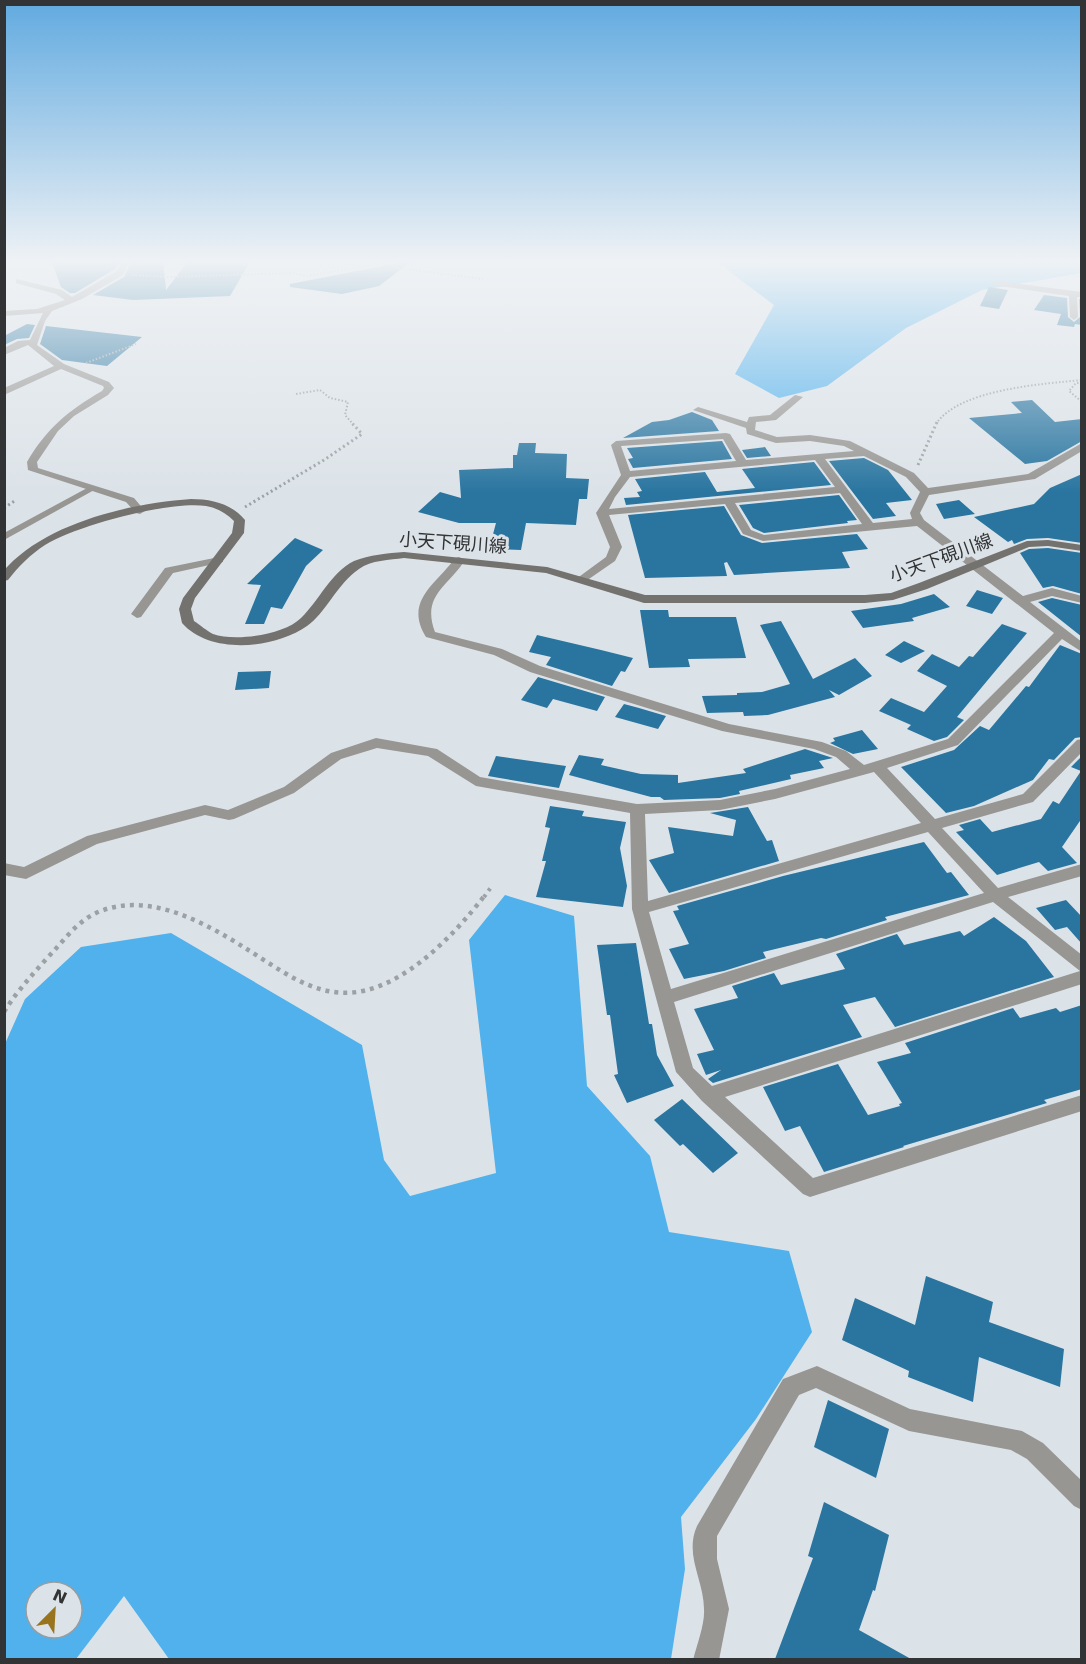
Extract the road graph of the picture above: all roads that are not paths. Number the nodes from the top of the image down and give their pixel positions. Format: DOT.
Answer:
graph roads {
  1 [pos="35,338"];
  2 [pos="34,342"];
  3 [pos="4,352"];
  4 [pos="65,367"];
  5 [pos="4,392"];
  6 [pos="798,397"];
  7 [pos="698,410"];
  8 [pos="751,426"];
  9 [pos="1082,446"];
  10 [pos="867,452"];
  11 [pos="818,457"];
  12 [pos="742,463"];
  13 [pos="626,474"];
  14 [pos="92,489"];
  15 [pos="843,490"];
  16 [pos="925,492"];
  17 [pos="728,501"];
  18 [pos="140,511"];
  19 [pos="601,513"];
  20 [pos="919,522"];
  21 [pos="870,527"];
  22 [pos="4,537"];
  23 [pos="1082,549"];
  24 [pos="219,560"];
  25 [pos="459,560"];
  26 [pos="976,565"];
  27 [pos="4,578"];
  28 [pos="582,579"];
  29 [pos="1022,600"];
  30 [pos="1082,600"];
  31 [pos="137,614"];
  32 [pos="1062,632"];
  33 [pos="1082,648"];
  34 [pos="1082,743"];
  35 [pos="876,766"];
  36 [pos="861,770"];
  37 [pos="637,809"];
  38 [pos="930,825"];
  39 [pos="4,869"];
  40 [pos="1082,870"];
  41 [pos="994,895"];
  42 [pos="640,909"];
  43 [pos="1082,965"];
  44 [pos="1082,978"];
  45 [pos="664,998"];
  46 [pos="708,1095"];
  47 [pos="1082,1103"];
  48 [pos="1082,1498"];
  49 [pos="706,1659"];
  1 -- 2 [label="street"];
  2 -- 3 [label="street"];
  2 -- 4 [label="street"];
  4 -- 5 [label="street"];
  4 -- 14 [label="street"];
  6 -- 8 [label="street"];
  7 -- 8 [label="street"];
  8 -- 10 [label="street"];
  9 -- 16 [label="street"];
  10 -- 11 [label="street"];
  10 -- 16 [label="street"];
  11 -- 12 [label="street"];
  11 -- 15 [label="street"];
  12 -- 13 [label="street"];
  12 -- 13 [label="street"];
  13 -- 19 [label="street"];
  14 -- 18 [label="street"];
  14 -- 22 [label="lane"];
  15 -- 17 [label="street"];
  15 -- 21 [label="street"];
  16 -- 20 [label="street"];
  17 -- 19 [label="street"];
  17 -- 21 [label="street"];
  18 -- 24 [label="main road, 小天下硯川線"];
  18 -- 27 [label="main road"];
  19 -- 28 [label="street"];
  20 -- 21 [label="street"];
  20 -- 26 [label="street"];
  23 -- 26 [label="main road, 小天下硯川線"];
  24 -- 25 [label="main road, 小天下硯川線"];
  24 -- 31 [label="street"];
  25 -- 28 [label="main road, 小天下硯川線"];
  25 -- 36 [label="street"];
  26 -- 28 [label="main road, 小天下硯川線"];
  26 -- 29 [label="street"];
  29 -- 30 [label="street"];
  29 -- 32 [label="street"];
  32 -- 33 [label="street"];
  32 -- 35 [label="street"];
  34 -- 38 [label="street"];
  35 -- 36 [label="street"];
  35 -- 38 [label="street"];
  36 -- 37 [label="street"];
  37 -- 39 [label="street"];
  37 -- 42 [label="street"];
  38 -- 41 [label="street"];
  38 -- 42 [label="street"];
  40 -- 41 [label="street"];
  41 -- 43 [label="street"];
  41 -- 45 [label="street"];
  42 -- 45 [label="street"];
  44 -- 46 [label="street"];
  45 -- 46 [label="street"];
  46 -- 47 [label="street"];
  48 -- 49 [label="street"];
}
